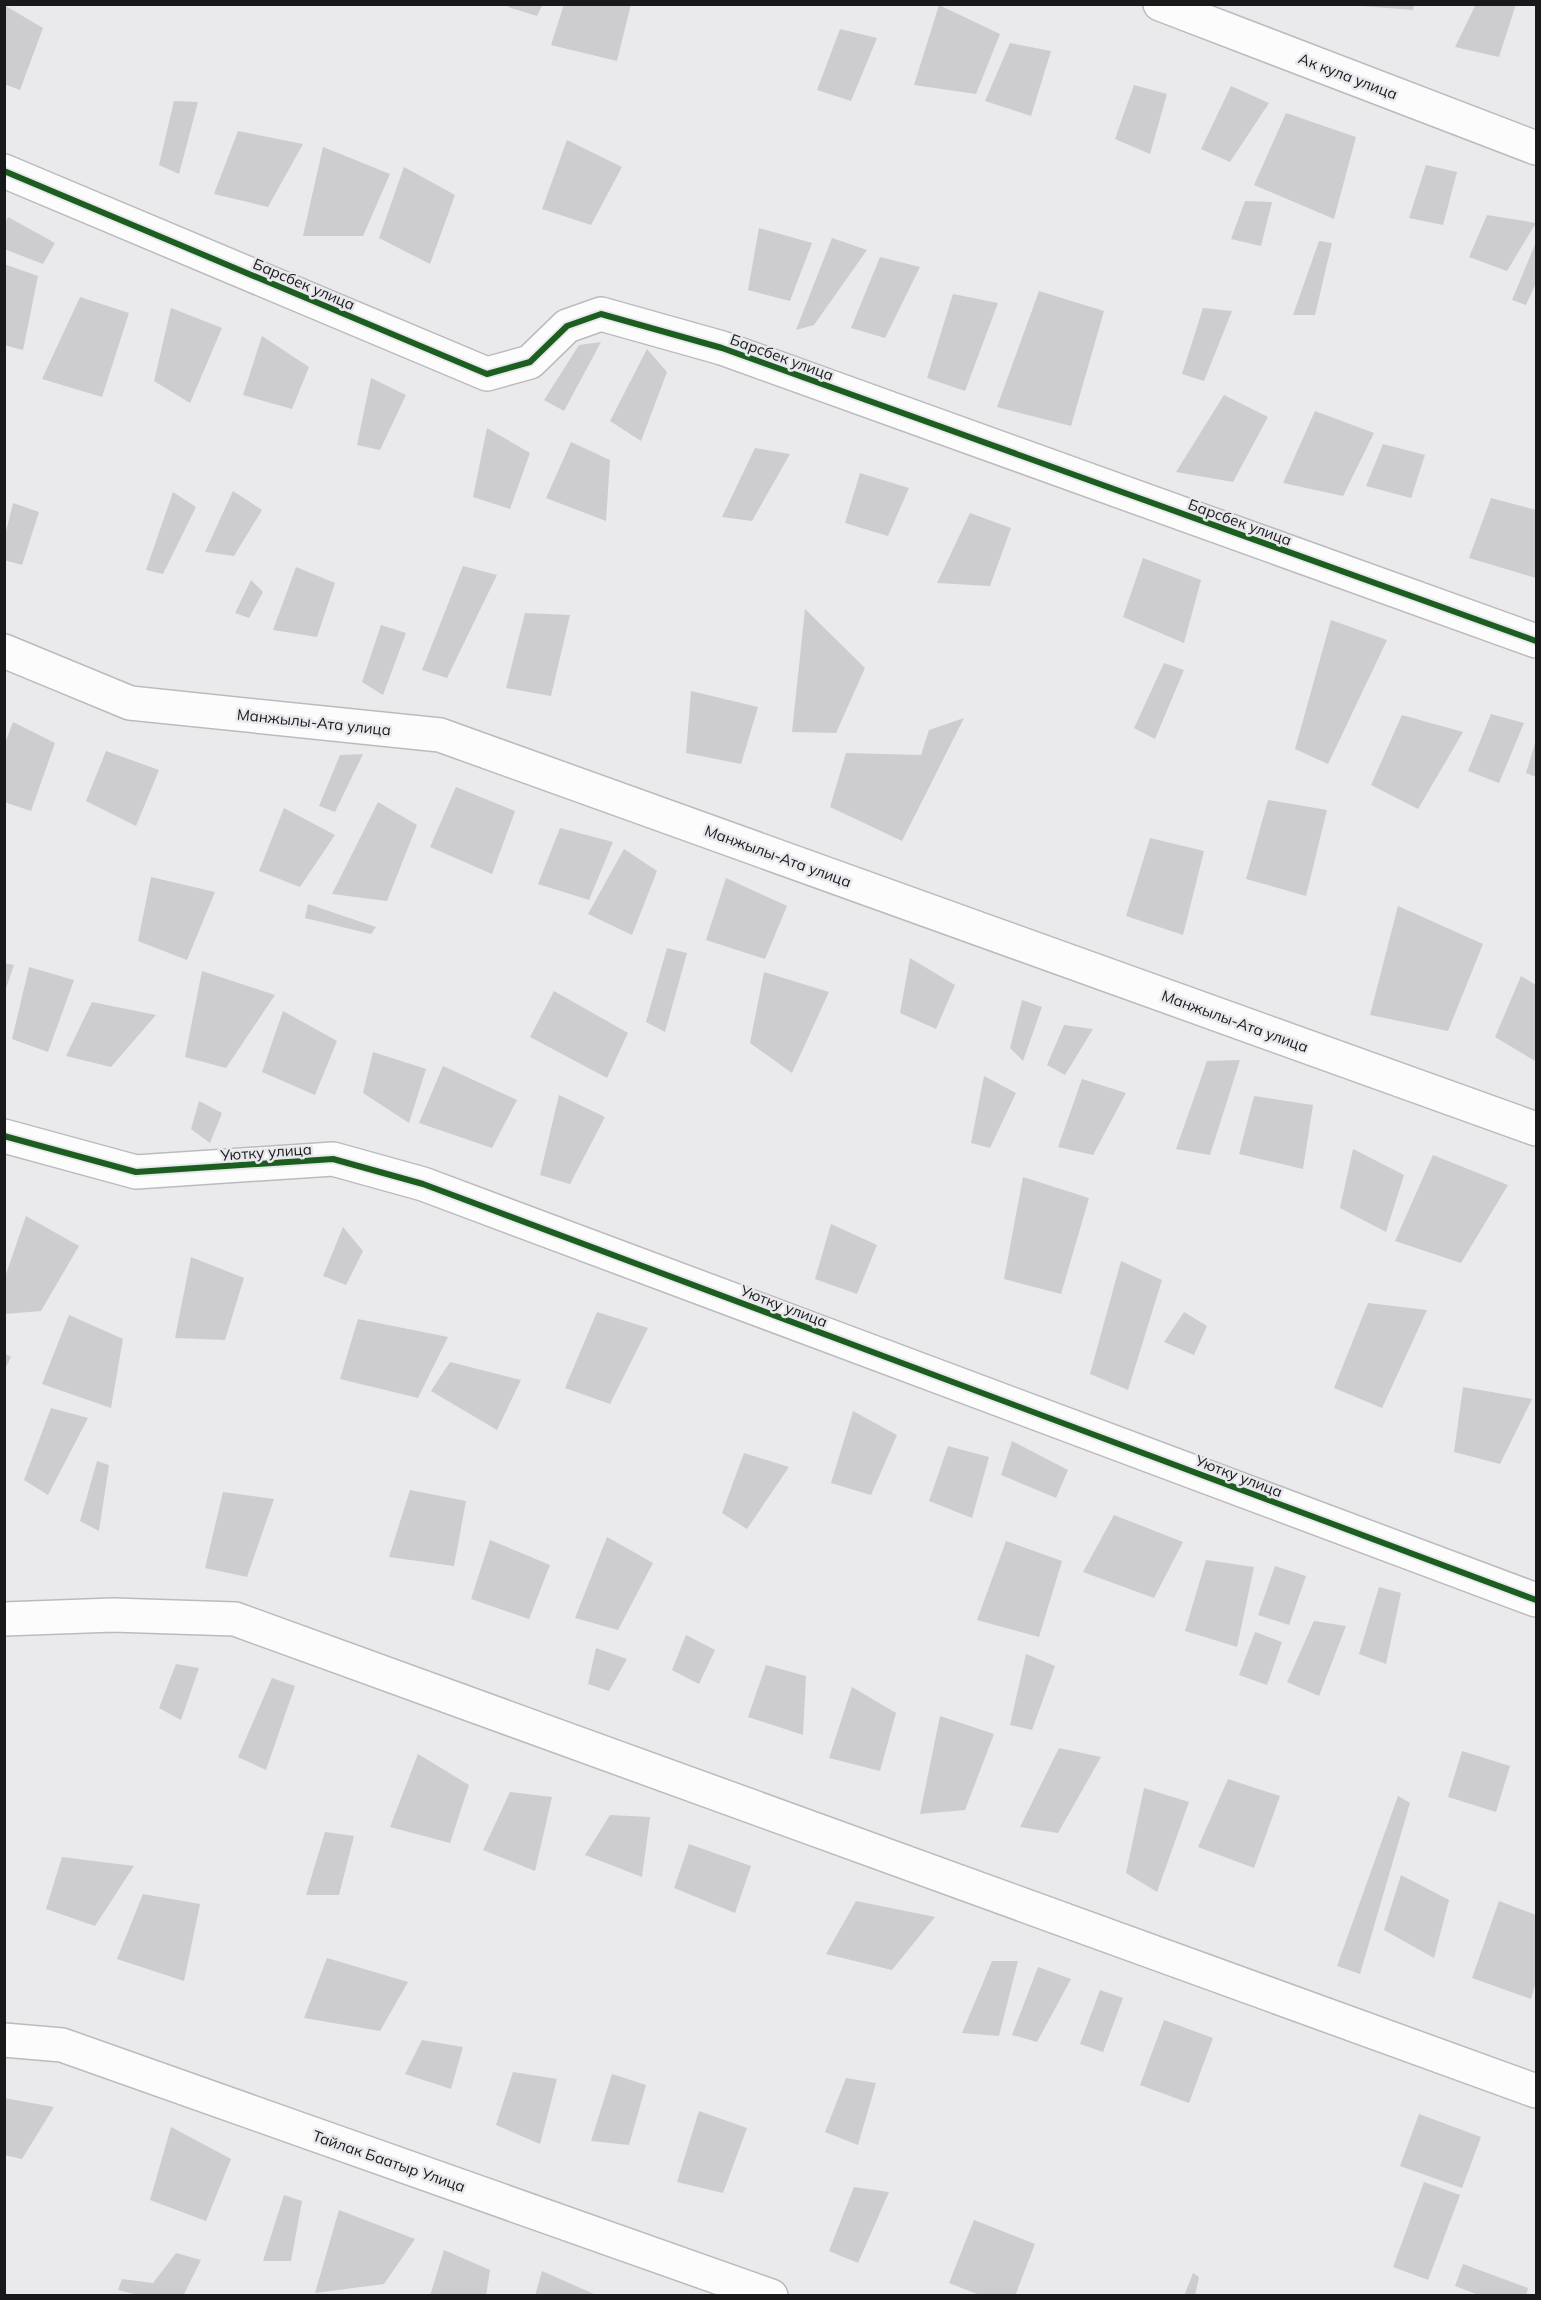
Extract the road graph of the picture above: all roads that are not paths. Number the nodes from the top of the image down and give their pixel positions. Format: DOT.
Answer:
graph roads {
  1 [pos="1160,4"];
  2 [pos="1536,147"];
  3 [pos="4,171"];
  4 [pos="1536,641"];
  5 [pos="4,651"];
  6 [pos="1536,1129"];
  7 [pos="4,1136"];
  8 [pos="1536,1600"];
  9 [pos="4,1619"];
  10 [pos="4,2040"];
  11 [pos="1536,2091"];
  12 [pos="771,2295"];
  1 -- 2 [label="street, Ак кула улица"];
  3 -- 4 [label="street, Барсбек улица"];
  5 -- 6 [label="street, Манжылы-Ата улица"];
  7 -- 8 [label="street, Уютку улица"];
  9 -- 11 [label="street"];
  10 -- 12 [label="street, Тайлак Баатыр Улица"];
}
